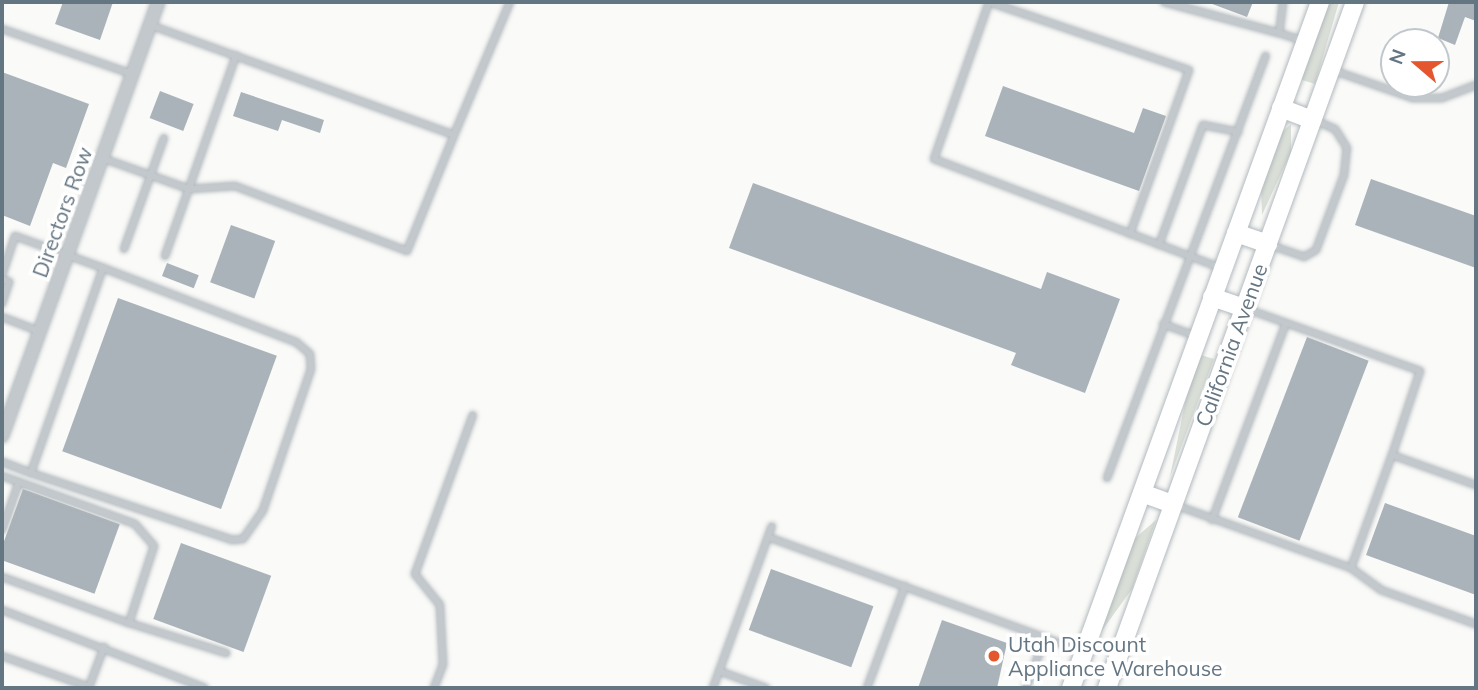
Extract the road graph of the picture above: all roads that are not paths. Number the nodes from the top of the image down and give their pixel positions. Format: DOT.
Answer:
graph roads {
  1 [pos="158,2"];
  2 [pos="510,2"];
  3 [pos="1164,2"];
  4 [pos="1283,2"];
  5 [pos="1320,2"];
  6 [pos="1355,2"];
  7 [pos="150,25"];
  8 [pos="2,29"];
  9 [pos="1279,33"];
  10 [pos="1305,42"];
  11 [pos="236,55"];
  12 [pos="1266,56"];
  13 [pos="1331,69"];
  14 [pos="132,74"];
  15 [pos="1476,85"];
  16 [pos="1281,108"];
  17 [pos="1312,120"];
  18 [pos="1238,132"];
  19 [pos="454,135"];
  20 [pos="164,138"];
  21 [pos="102,158"];
  22 [pos="151,176"];
  23 [pos="189,189"];
  24 [pos="1236,233"];
  25 [pos="1130,234"];
  26 [pos="1268,244"];
  27 [pos="1159,245"];
  28 [pos="124,249"];
  29 [pos="67,255"];
  30 [pos="165,256"];
  31 [pos="1188,256"];
  32 [pos="103,268"];
  33 [pos="1223,269"];
  34 [pos="2,277"];
  35 [pos="1212,297"];
  36 [pos="2,304"];
  37 [pos="1244,308"];
  38 [pos="2,317"];
  39 [pos="1286,323"];
  40 [pos="1163,324"];
  41 [pos="39,331"];
  42 [pos="1198,337"];
  43 [pos="473,415"];
  44 [pos="2,436"];
  45 [pos="1392,455"];
  46 [pos="2,462"];
  47 [pos="31,473"];
  48 [pos="2,476"];
  49 [pos="1107,478"];
  50 [pos="19,482"];
  51 [pos="1476,485"];
  52 [pos="1142,493"];
  53 [pos="1173,504"];
  54 [pos="1212,520"];
  55 [pos="772,526"];
  56 [pos="2,530"];
  57 [pos="768,537"];
  58 [pos="1350,568"];
  59 [pos="2,577"];
  60 [pos="905,586"];
  61 [pos="2,610"];
  62 [pos="129,623"];
  63 [pos="1476,624"];
  64 [pos="1045,638"];
  65 [pos="104,648"];
  66 [pos="1084,652"];
  67 [pos="226,653"];
  68 [pos="2,656"];
  69 [pos="719,671"];
  70 [pos="1074,681"];
  71 [pos="1107,687"];
  72 [pos="205,688"];
  73 [pos="434,688"];
  74 [pos="713,688"];
  75 [pos="766,688"];
  76 [pos="867,688"];
  77 [pos="1026,688"];
  1 -- 7 [label="street, Directors Row"];
  2 -- 19 [label="lane"];
  3 -- 9 [label="lane"];
  4 -- 9 [label="lane"];
  5 -- 10 [label="main road, California Avenue"];
  6 -- 13 [label="main road, California Avenue"];
  7 -- 11 [label="lane"];
  7 -- 14 [label="street, Directors Row"];
  8 -- 14 [label="lane"];
  9 -- 10 [label="lane"];
  10 -- 16 [label="main road, California Avenue"];
  11 -- 19 [label="lane"];
  11 -- 23 [label="lane"];
  12 -- 18 [label="lane"];
  13 -- 15 [label="lane"];
  13 -- 17 [label="main road, California Avenue"];
  14 -- 21 [label="street, Directors Row"];
  16 -- 17 [label="main road"];
  16 -- 24 [label="main road, California Avenue"];
  17 -- 26 [label="main road, California Avenue"];
  17 -- 26 [label="lane"];
  18 -- 27 [label="lane"];
  18 -- 31 [label="lane"];
  19 -- 23 [label="lane"];
  20 -- 22 [label="lane"];
  21 -- 22 [label="lane"];
  21 -- 29 [label="street, Directors Row"];
  22 -- 23 [label="lane"];
  22 -- 28 [label="lane"];
  23 -- 30 [label="lane"];
  24 -- 26 [label="main road"];
  24 -- 33 [label="main road, California Avenue"];
  25 -- 25 [label="lane"];
  25 -- 27 [label="lane"];
  26 -- 37 [label="main road, California Avenue"];
  27 -- 31 [label="lane"];
  29 -- 32 [label="lane"];
  29 -- 34 [label="lane"];
  29 -- 41 [label="street, Directors Row"];
  31 -- 33 [label="lane"];
  31 -- 40 [label="lane"];
  32 -- 47 [label="lane"];
  32 -- 47 [label="lane"];
  33 -- 35 [label="main road, California Avenue"];
  34 -- 36 [label="lane"];
  35 -- 37 [label="main road"];
  35 -- 42 [label="main road, California Avenue"];
  37 -- 39 [label="lane"];
  37 -- 53 [label="main road, California Avenue"];
  38 -- 41 [label="lane"];
  39 -- 45 [label="lane"];
  39 -- 54 [label="lane"];
  40 -- 42 [label="lane"];
  40 -- 49 [label="lane"];
  41 -- 44 [label="street, Directors Row"];
  42 -- 52 [label="main road, California Avenue"];
  43 -- 73 [label="lane"];
  45 -- 51 [label="lane"];
  45 -- 58 [label="lane"];
  46 -- 47 [label="lane"];
  48 -- 50 [label="lane"];
  50 -- 56 [label="lane"];
  50 -- 62 [label="lane"];
  52 -- 53 [label="main road"];
  52 -- 66 [label="main road, California Avenue"];
  53 -- 54 [label="lane"];
  53 -- 71 [label="main road, California Avenue"];
  54 -- 58 [label="lane"];
  55 -- 57 [label="lane"];
  57 -- 60 [label="lane"];
  57 -- 69 [label="lane"];
  58 -- 63 [label="lane"];
  59 -- 62 [label="lane"];
  60 -- 64 [label="lane"];
  60 -- 76 [label="lane"];
  61 -- 65 [label="lane"];
  62 -- 67 [label="lane"];
  64 -- 66 [label="lane"];
  64 -- 77 [label="lane"];
  65 -- 68 [label="lane"];
  65 -- 72 [label="lane"];
  66 -- 70 [label="main road, California Avenue"];
  69 -- 74 [label="lane"];
  69 -- 75 [label="lane"];
  70 -- 71 [label="main road"];
}
